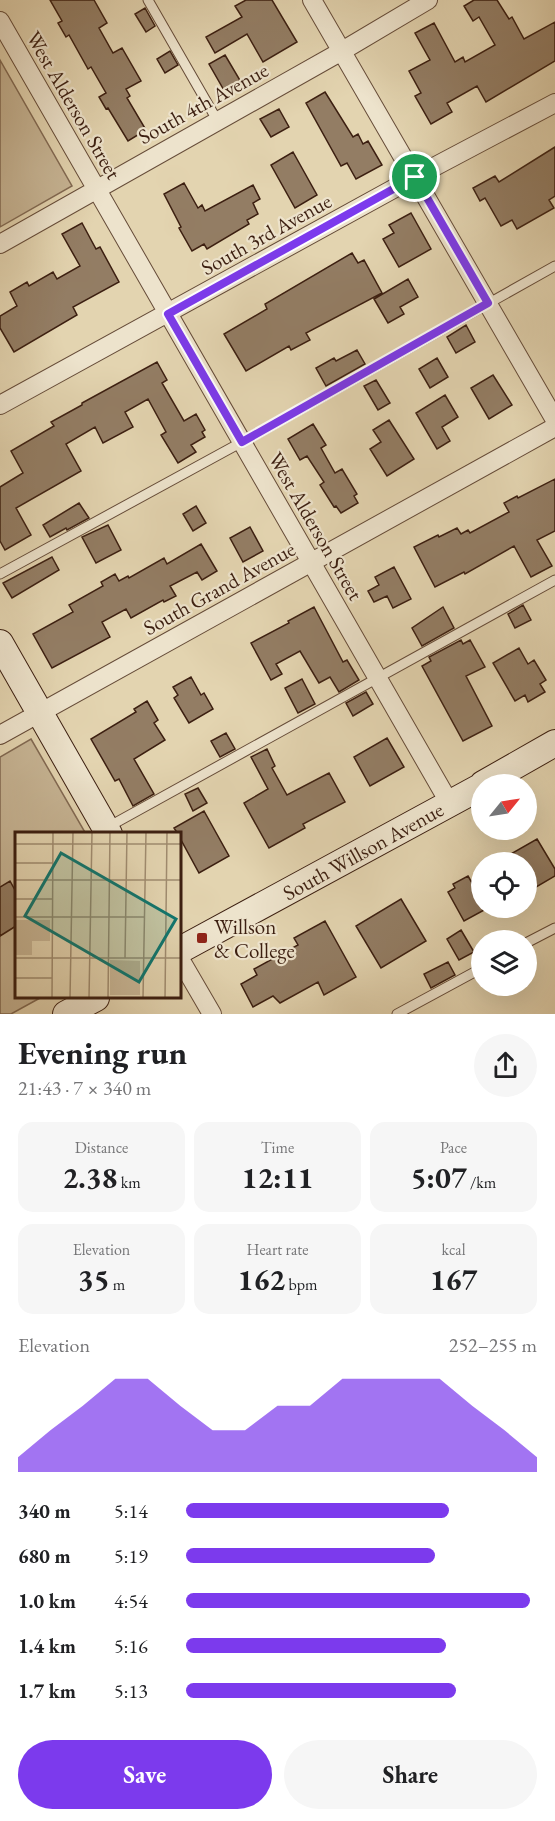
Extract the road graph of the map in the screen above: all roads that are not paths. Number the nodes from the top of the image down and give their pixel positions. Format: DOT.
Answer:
graph roads {
  1 [pos="148,0"];
  2 [pos="312,0"];
  3 [pos="428,0"];
  4 [pos="0,21"];
  5 [pos="342,51"];
  6 [pos="555,103"];
  7 [pos="217,120"];
  8 [pos="415,177"];
  9 [pos="97,190"];
  10 [pos="0,244"];
  11 [pos="555,266"];
  12 [pos="488,303"];
  13 [pos="168,314"];
  14 [pos="0,405"];
  15 [pos="555,420"];
  16 [pos="555,428"];
  17 [pos="242,442"];
  18 [pos="311,562"];
  19 [pos="0,574"];
  20 [pos="555,580"];
  21 [pos="0,643"];
  22 [pos="377,678"];
  23 [pos="40,713"];
  24 [pos="0,735"];
  25 [pos="555,743"];
  26 [pos="501,774"];
  27 [pos="471,792"];
  28 [pos="450,804"];
  29 [pos="107,831"];
  30 [pos="555,927"];
  31 [pos="537,937"];
  32 [pos="182,949"];
  33 [pos="182,962"];
  34 [pos="471,974"];
  35 [pos="94,999"];
  36 [pos="66,1014"];
  37 [pos="212,1014"];
  38 [pos="397,1014"];
  1 -- 7 [label="lane"];
  2 -- 5 [label="street"];
  3 -- 5 [label="street, South 4th Avenue"];
  4 -- 9 [label="street, West Alderson Street"];
  5 -- 7 [label="street, South 4th Avenue"];
  5 -- 8 [label="street"];
  6 -- 8 [label="street, South 3rd Avenue"];
  7 -- 9 [label="street, South 4th Avenue"];
  8 -- 12 [label="street"];
  8 -- 13 [label="street, South 3rd Avenue"];
  9 -- 10 [label="street, South 4th Avenue"];
  9 -- 13 [label="street, West Alderson Street"];
  11 -- 12 [label="lane"];
  12 -- 15 [label="street"];
  12 -- 17 [label="lane"];
  13 -- 14 [label="street, South 3rd Avenue"];
  13 -- 17 [label="street, West Alderson Street"];
  16 -- 18 [label="street, South Grand Avenue"];
  17 -- 18 [label="street, West Alderson Street"];
  17 -- 19 [label="lane"];
  18 -- 22 [label="street, West Alderson Street"];
  18 -- 23 [label="street, South Grand Avenue"];
  20 -- 22 [label="lane"];
  21 -- 23 [label="main road"];
  22 -- 28 [label="street, West Alderson Street"];
  22 -- 29 [label="lane"];
  23 -- 24 [label="street, South Grand Avenue"];
  23 -- 29 [label="main road"];
  25 -- 26 [label="main road, South Willson Avenue"];
  27 -- 28 [label="main road, South Willson Avenue"];
  28 -- 32 [label="main road, South Willson Avenue"];
  30 -- 31 [label="lane"];
  33 -- 37 [label="street"];
  34 -- 38 [label="lane"];
  35 -- 36 [label="main road"];
}
